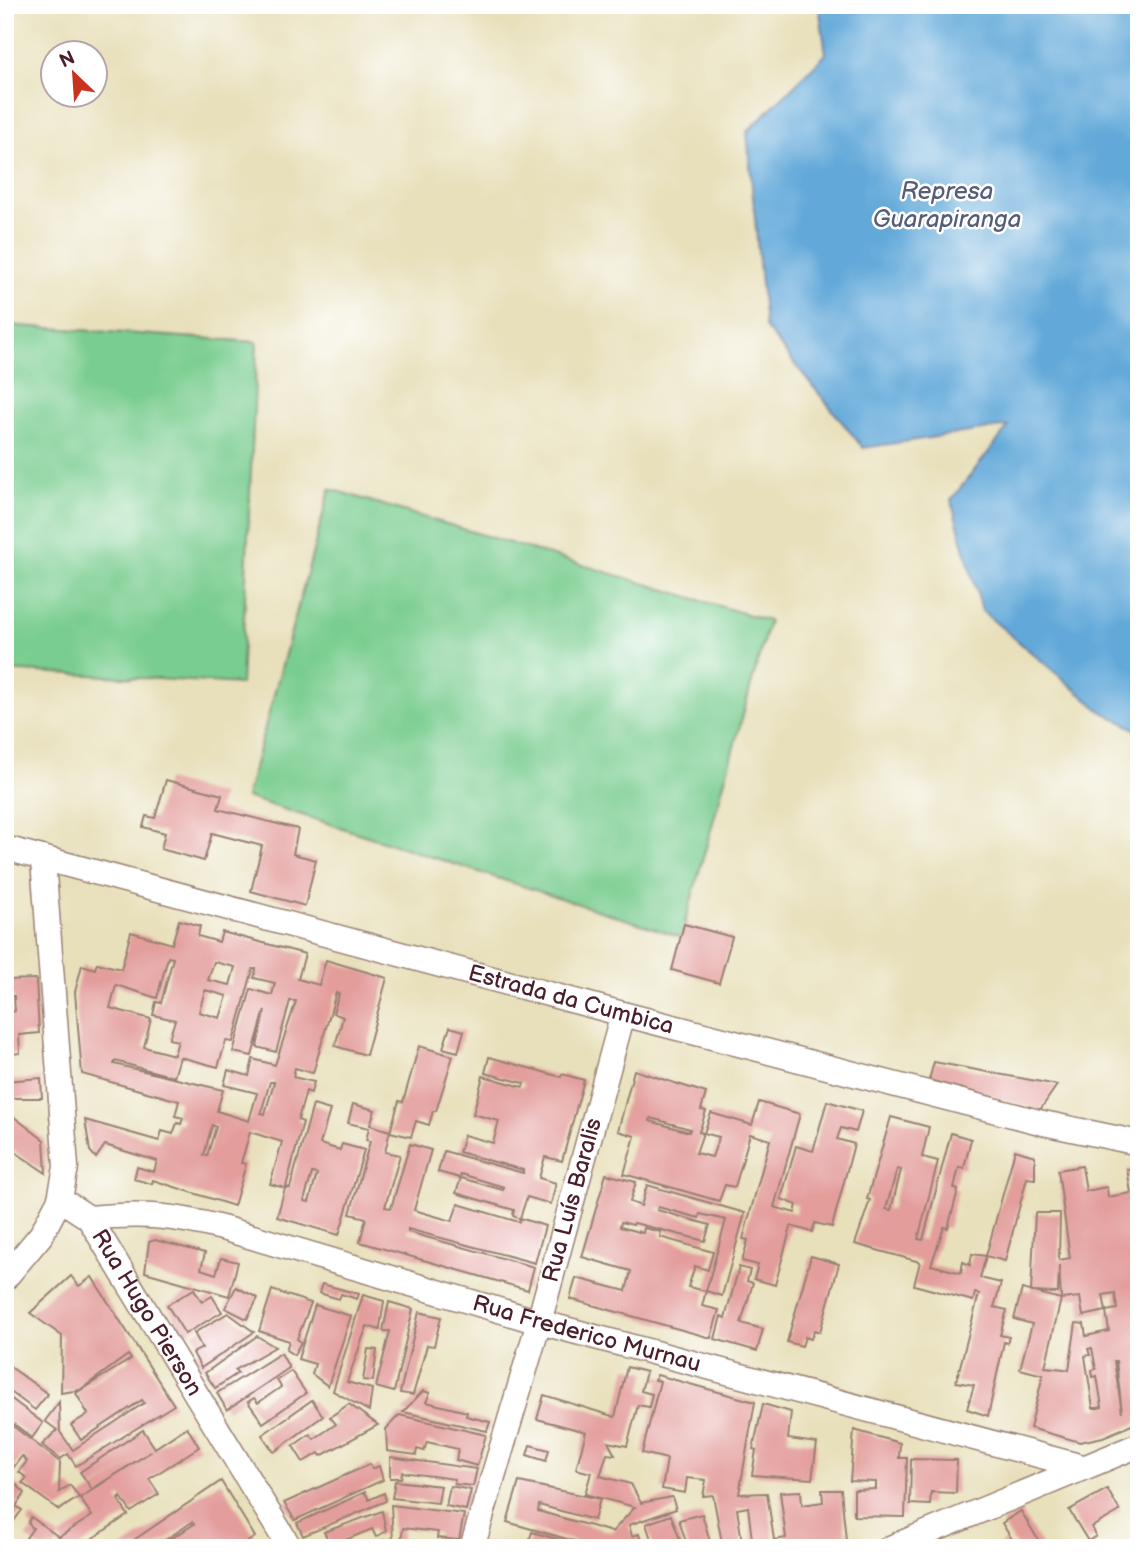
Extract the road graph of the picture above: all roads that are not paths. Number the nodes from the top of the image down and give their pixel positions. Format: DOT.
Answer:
graph roads {
  1 [pos="5,848"];
  2 [pos="43,860"];
  3 [pos="622,1014"];
  4 [pos="1139,1143"];
  5 [pos="60,1199"];
  6 [pos="89,1218"];
  7 [pos="5,1278"];
  8 [pos="539,1322"];
  9 [pos="1139,1445"];
  10 [pos="1083,1467"];
  11 [pos="290,1548"];
  12 [pos="472,1548"];
  13 [pos="890,1548"];
  1 -- 2 [label="street, Estrada da Cumbica"];
  2 -- 3 [label="street, Estrada da Cumbica"];
  2 -- 5 [label="street"];
  3 -- 4 [label="street, Estrada da Cumbica"];
  3 -- 8 [label="street, Rua Luís Baralis"];
  5 -- 6 [label="street, Rua Hugo Pierson"];
  5 -- 7 [label="street"];
  6 -- 8 [label="street, Rua Frederico Murnau"];
  6 -- 11 [label="street, Rua Hugo Pierson"];
  8 -- 10 [label="street, Rua Frederico Murnau"];
  8 -- 12 [label="street, Rua Luís Baralis"];
  9 -- 10 [label="street"];
  10 -- 13 [label="street"];
}
